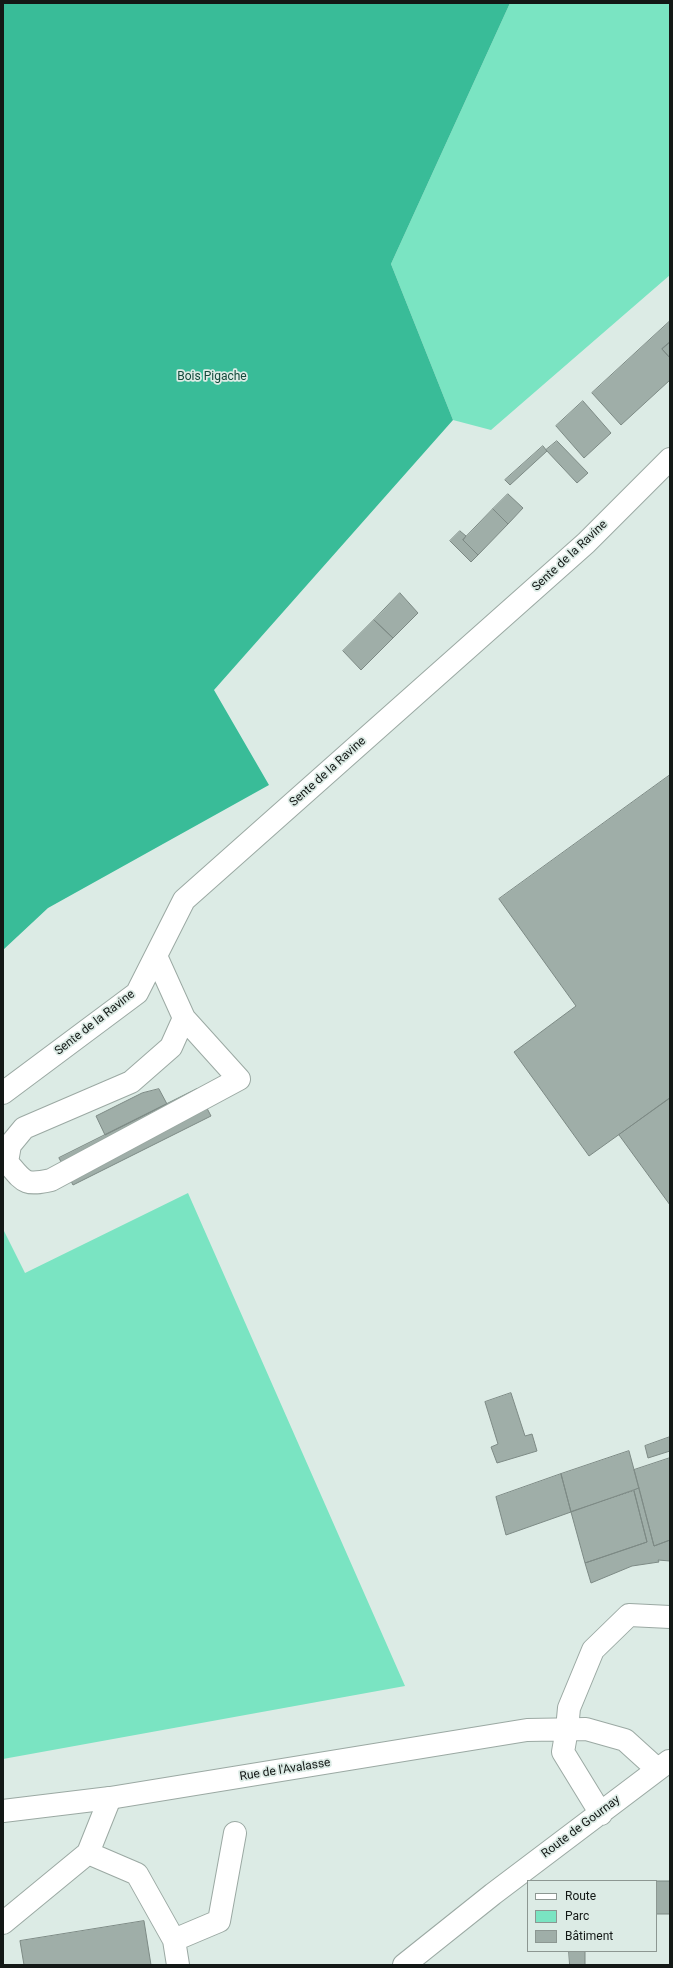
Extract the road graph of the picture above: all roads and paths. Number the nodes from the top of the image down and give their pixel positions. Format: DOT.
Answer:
graph roads {
  1 [pos="670,459"];
  2 [pos="156,956"];
  3 [pos="184,1018"];
  4 [pos="3,1093"];
  5 [pos="670,1617"];
  6 [pos="567,1730"];
  7 [pos="663,1765"];
  8 [pos="110,1798"];
  9 [pos="3,1811"];
  10 [pos="601,1814"];
  11 [pos="235,1833"];
  12 [pos="88,1853"];
  13 [pos="3,1923"];
  14 [pos="174,1940"];
  15 [pos="178,1965"];
  16 [pos="404,1965"];
  1 -- 2 [label="street, Sente de la Ravine"];
  2 -- 3 [label="street"];
  2 -- 4 [label="street, Sente de la Ravine"];
  3 -- 3 [label="street"];
  5 -- 6 [label="street"];
  6 -- 7 [label="street, Rue de l'Avalasse"];
  6 -- 8 [label="street, Rue de l'Avalasse"];
  6 -- 10 [label="street"];
  7 -- 10 [label="street, Route de Gournay"];
  8 -- 9 [label="street, Rue de l'Avalasse"];
  8 -- 12 [label="street"];
  10 -- 16 [label="street, Route de Gournay"];
  11 -- 14 [label="street"];
  12 -- 13 [label="street"];
  12 -- 14 [label="street"];
  14 -- 15 [label="street"];
}
